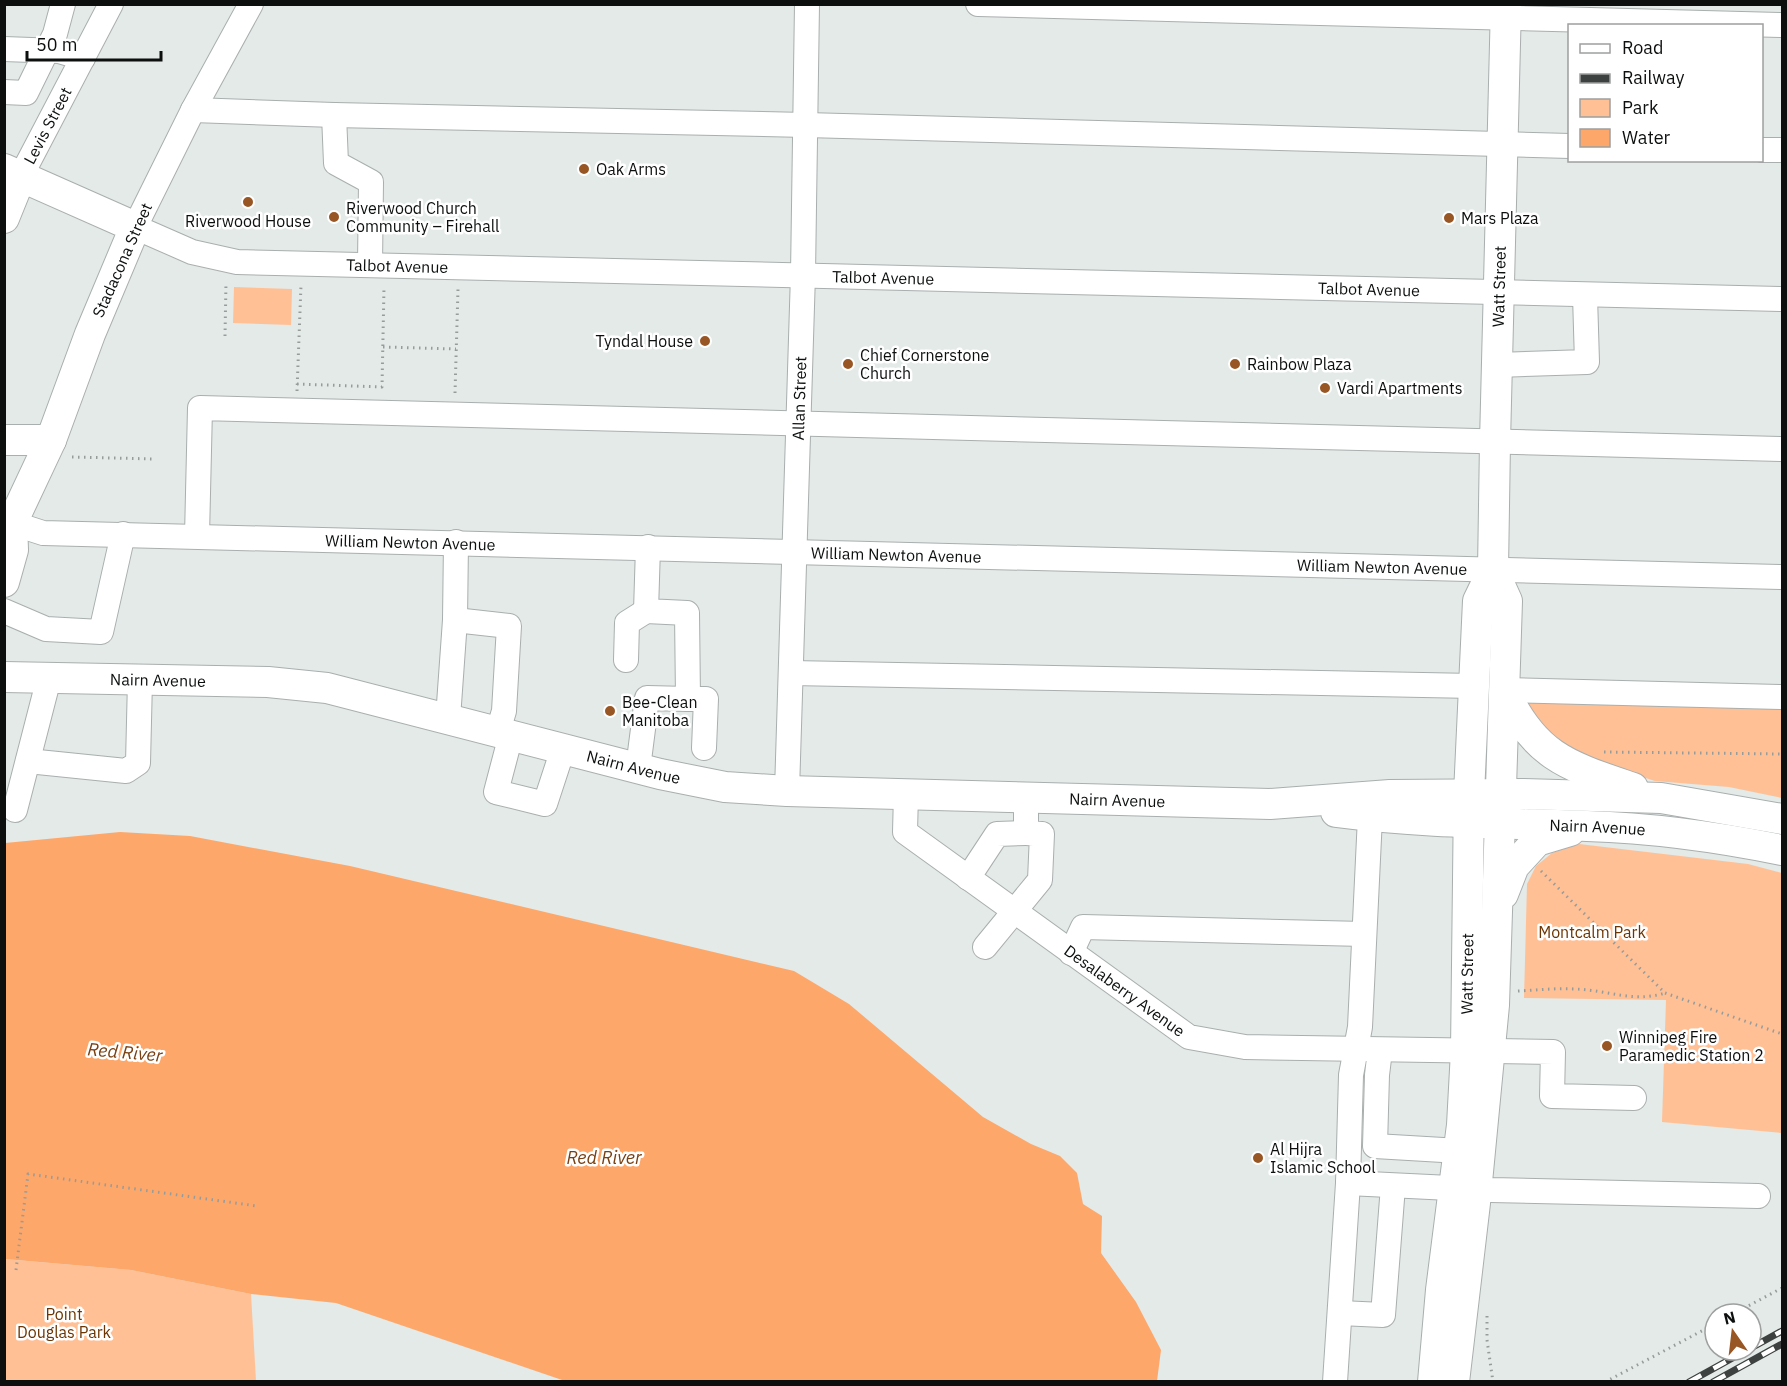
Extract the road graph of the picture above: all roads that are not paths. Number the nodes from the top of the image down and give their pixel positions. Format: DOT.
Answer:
graph roads {
  1 [pos="63,4"];
  2 [pos="111,4"];
  3 [pos="251,4"];
  4 [pos="807,4"];
  5 [pos="978,4"];
  6 [pos="1506,12"];
  7 [pos="1761,24"];
  8 [pos="1763,24"];
  9 [pos="1782,25"];
  10 [pos="4,49"];
  11 [pos="47,50"];
  12 [pos="83,58"];
  13 [pos="4,92"];
  14 [pos="193,110"];
  15 [pos="334,115"];
  16 [pos="806,125"];
  17 [pos="1503,145"];
  18 [pos="1568,146"];
  19 [pos="1763,150"];
  20 [pos="1782,150"];
  21 [pos="13,172"];
  22 [pos="4,218"];
  23 [pos="135,227"];
  24 [pos="370,264"];
  25 [pos="803,274"];
  26 [pos="1498,294"];
  27 [pos="1585,296"];
  28 [pos="1782,299"];
  29 [pos="1497,365"];
  30 [pos="799,424"];
  31 [pos="4,440"];
  32 [pos="1495,442"];
  33 [pos="62,449"];
  34 [pos="1782,449"];
  35 [pos="8,528"];
  36 [pos="123,534"];
  37 [pos="197,536"];
  38 [pos="456,542"];
  39 [pos="648,547"];
  40 [pos="795,551"];
  41 [pos="1493,570"];
  42 [pos="1782,577"];
  43 [pos="4,582"];
  44 [pos="4,611"];
  45 [pos="646,611"];
  46 [pos="455,620"];
  47 [pos="4,656"];
  48 [pos="626,660"];
  49 [pos="791,673"];
  50 [pos="28,677"];
  51 [pos="140,680"];
  52 [pos="1474,686"];
  53 [pos="1504,690"];
  54 [pos="1782,697"];
  55 [pos="688,699"];
  56 [pos="448,718"];
  57 [pos="505,733"];
  58 [pos="563,748"];
  59 [pos="704,748"];
  60 [pos="28,761"];
  61 [pos="638,768"];
  62 [pos="787,791"];
  63 [pos="906,794"];
  64 [pos="1501,794"];
  65 [pos="1026,798"];
  66 [pos="1662,798"];
  67 [pos="1270,804"];
  68 [pos="1470,808"];
  69 [pos="15,810"];
  70 [pos="1370,817"];
  71 [pos="1782,819"];
  72 [pos="1500,824"];
  73 [pos="1588,826"];
  74 [pos="1026,833"];
  75 [pos="1782,850"];
  76 [pos="968,878"];
  77 [pos="1497,908"];
  78 [pos="1014,912"];
  79 [pos="1364,934"];
  80 [pos="985,947"];
  81 [pos="1071,953"];
  82 [pos="1356,1049"];
  83 [pos="1380,1050"];
  84 [pos="1478,1051"];
  85 [pos="1634,1098"];
  86 [pos="1349,1146"];
  87 [pos="1375,1146"];
  88 [pos="1469,1152"];
  89 [pos="1348,1183"];
  90 [pos="1393,1186"];
  91 [pos="1466,1189"];
  92 [pos="1758,1196"];
  93 [pos="1340,1312"];
  94 [pos="1335,1382"];
  95 [pos="1433,1382"];
  96 [pos="1454,1382"];
  1 -- 11 [label="street"];
  2 -- 12 [label="street, Levis Street"];
  3 -- 14 [label="street, Stadacona Street"];
  4 -- 16 [label="street, Allan Street"];
  5 -- 6 [label="street"];
  6 -- 7 [label="street"];
  6 -- 17 [label="main road, Watt Street"];
  8 -- 9 [label="street"];
  10 -- 11 [label="street"];
  11 -- 12 [label="street"];
  11 -- 13 [label="street"];
  12 -- 21 [label="street, Levis Street"];
  14 -- 15 [label="street"];
  14 -- 23 [label="street, Stadacona Street"];
  15 -- 16 [label="street"];
  15 -- 24 [label="street"];
  16 -- 17 [label="street"];
  16 -- 25 [label="street, Allan Street"];
  17 -- 18 [label="street"];
  17 -- 26 [label="main road, Watt Street"];
  19 -- 20 [label="street"];
  21 -- 22 [label="main road, Levis Street"];
  21 -- 23 [label="main road, Talbot Avenue"];
  23 -- 24 [label="street, Talbot Avenue"];
  23 -- 33 [label="main road, Stadacona Street"];
  24 -- 25 [label="street, Talbot Avenue"];
  25 -- 26 [label="street, Talbot Avenue"];
  25 -- 30 [label="street, Allan Street"];
  26 -- 27 [label="street, Talbot Avenue"];
  26 -- 29 [label="main road, Watt Street"];
  27 -- 28 [label="street, Talbot Avenue"];
  27 -- 29 [label="street"];
  29 -- 32 [label="main road, Watt Street"];
  30 -- 32 [label="street"];
  30 -- 37 [label="street"];
  30 -- 40 [label="street, Allan Street"];
  31 -- 33 [label="main road"];
  32 -- 34 [label="street"];
  32 -- 41 [label="main road, Watt Street"];
  33 -- 35 [label="main road, Stadacona Street"];
  35 -- 36 [label="street, William Newton Avenue"];
  35 -- 43 [label="main road, Stadacona Street"];
  36 -- 37 [label="street, William Newton Avenue"];
  36 -- 44 [label="street"];
  37 -- 38 [label="street, William Newton Avenue"];
  38 -- 39 [label="street, William Newton Avenue"];
  38 -- 46 [label="street"];
  39 -- 40 [label="street, William Newton Avenue"];
  39 -- 45 [label="street"];
  40 -- 41 [label="street, William Newton Avenue"];
  40 -- 49 [label="street, Allan Street"];
  41 -- 42 [label="street, William Newton Avenue"];
  41 -- 52 [label="main road, Watt Street"];
  41 -- 53 [label="main road, Watt Street"];
  45 -- 48 [label="street"];
  45 -- 55 [label="street"];
  46 -- 56 [label="street"];
  46 -- 57 [label="street"];
  47 -- 50 [label="main road"];
  49 -- 52 [label="street"];
  49 -- 62 [label="street, Allan Street"];
  50 -- 51 [label="main road, Nairn Avenue"];
  50 -- 60 [label="street"];
  51 -- 56 [label="main road, Nairn Avenue"];
  51 -- 60 [label="street"];
  52 -- 68 [label="main road, Watt Street"];
  53 -- 54 [label="street"];
  53 -- 64 [label="main road, Watt Street"];
  53 -- 66 [label="main road"];
  55 -- 59 [label="street"];
  55 -- 61 [label="street"];
  56 -- 57 [label="main road, Nairn Avenue"];
  57 -- 58 [label="main road, Nairn Avenue"];
  57 -- 58 [label="street"];
  58 -- 61 [label="main road, Nairn Avenue"];
  60 -- 69 [label="street"];
  61 -- 62 [label="main road, Nairn Avenue"];
  62 -- 63 [label="main road, Nairn Avenue"];
  63 -- 65 [label="main road, Nairn Avenue"];
  63 -- 76 [label="street, Desalaberry Avenue"];
  64 -- 66 [label="main road, Nairn Avenue"];
  64 -- 68 [label="main road, Nairn Avenue"];
  64 -- 72 [label="main road, Watt Street"];
  65 -- 67 [label="main road, Nairn Avenue"];
  65 -- 74 [label="street"];
  66 -- 71 [label="main road, Nairn Avenue"];
  67 -- 68 [label="main road, Nairn Avenue"];
  67 -- 70 [label="main road, Nairn Avenue"];
  68 -- 70 [label="main road, Nairn Avenue"];
  68 -- 72 [label="main road, Nairn Avenue"];
  68 -- 84 [label="main road, Watt Street"];
  70 -- 79 [label="street"];
  72 -- 73 [label="main road, Nairn Avenue"];
  72 -- 77 [label="main road, Watt Street"];
  73 -- 75 [label="main road, Nairn Avenue"];
  73 -- 77 [label="main road"];
  74 -- 76 [label="street"];
  74 -- 78 [label="street"];
  76 -- 78 [label="street, Desalaberry Avenue"];
  77 -- 84 [label="main road, Watt Street"];
  78 -- 80 [label="street"];
  78 -- 81 [label="street, Desalaberry Avenue"];
  79 -- 81 [label="street"];
  79 -- 82 [label="street"];
  81 -- 82 [label="street, Desalaberry Avenue"];
  82 -- 83 [label="street, Desalaberry Avenue"];
  82 -- 86 [label="street"];
  83 -- 84 [label="street, Desalaberry Avenue"];
  83 -- 87 [label="street"];
  84 -- 85 [label="street, Desalaberry Avenue"];
  84 -- 88 [label="main road, Watt Street"];
  86 -- 87 [label="street"];
  86 -- 89 [label="street"];
  87 -- 88 [label="street"];
  88 -- 91 [label="main road, Watt Street"];
  89 -- 90 [label="street"];
  89 -- 93 [label="street"];
  90 -- 91 [label="street"];
  90 -- 93 [label="street"];
  91 -- 92 [label="street"];
  91 -- 95 [label="main road, Watt Street"];
  91 -- 96 [label="main road, Watt Street"];
  93 -- 94 [label="street"];
}
